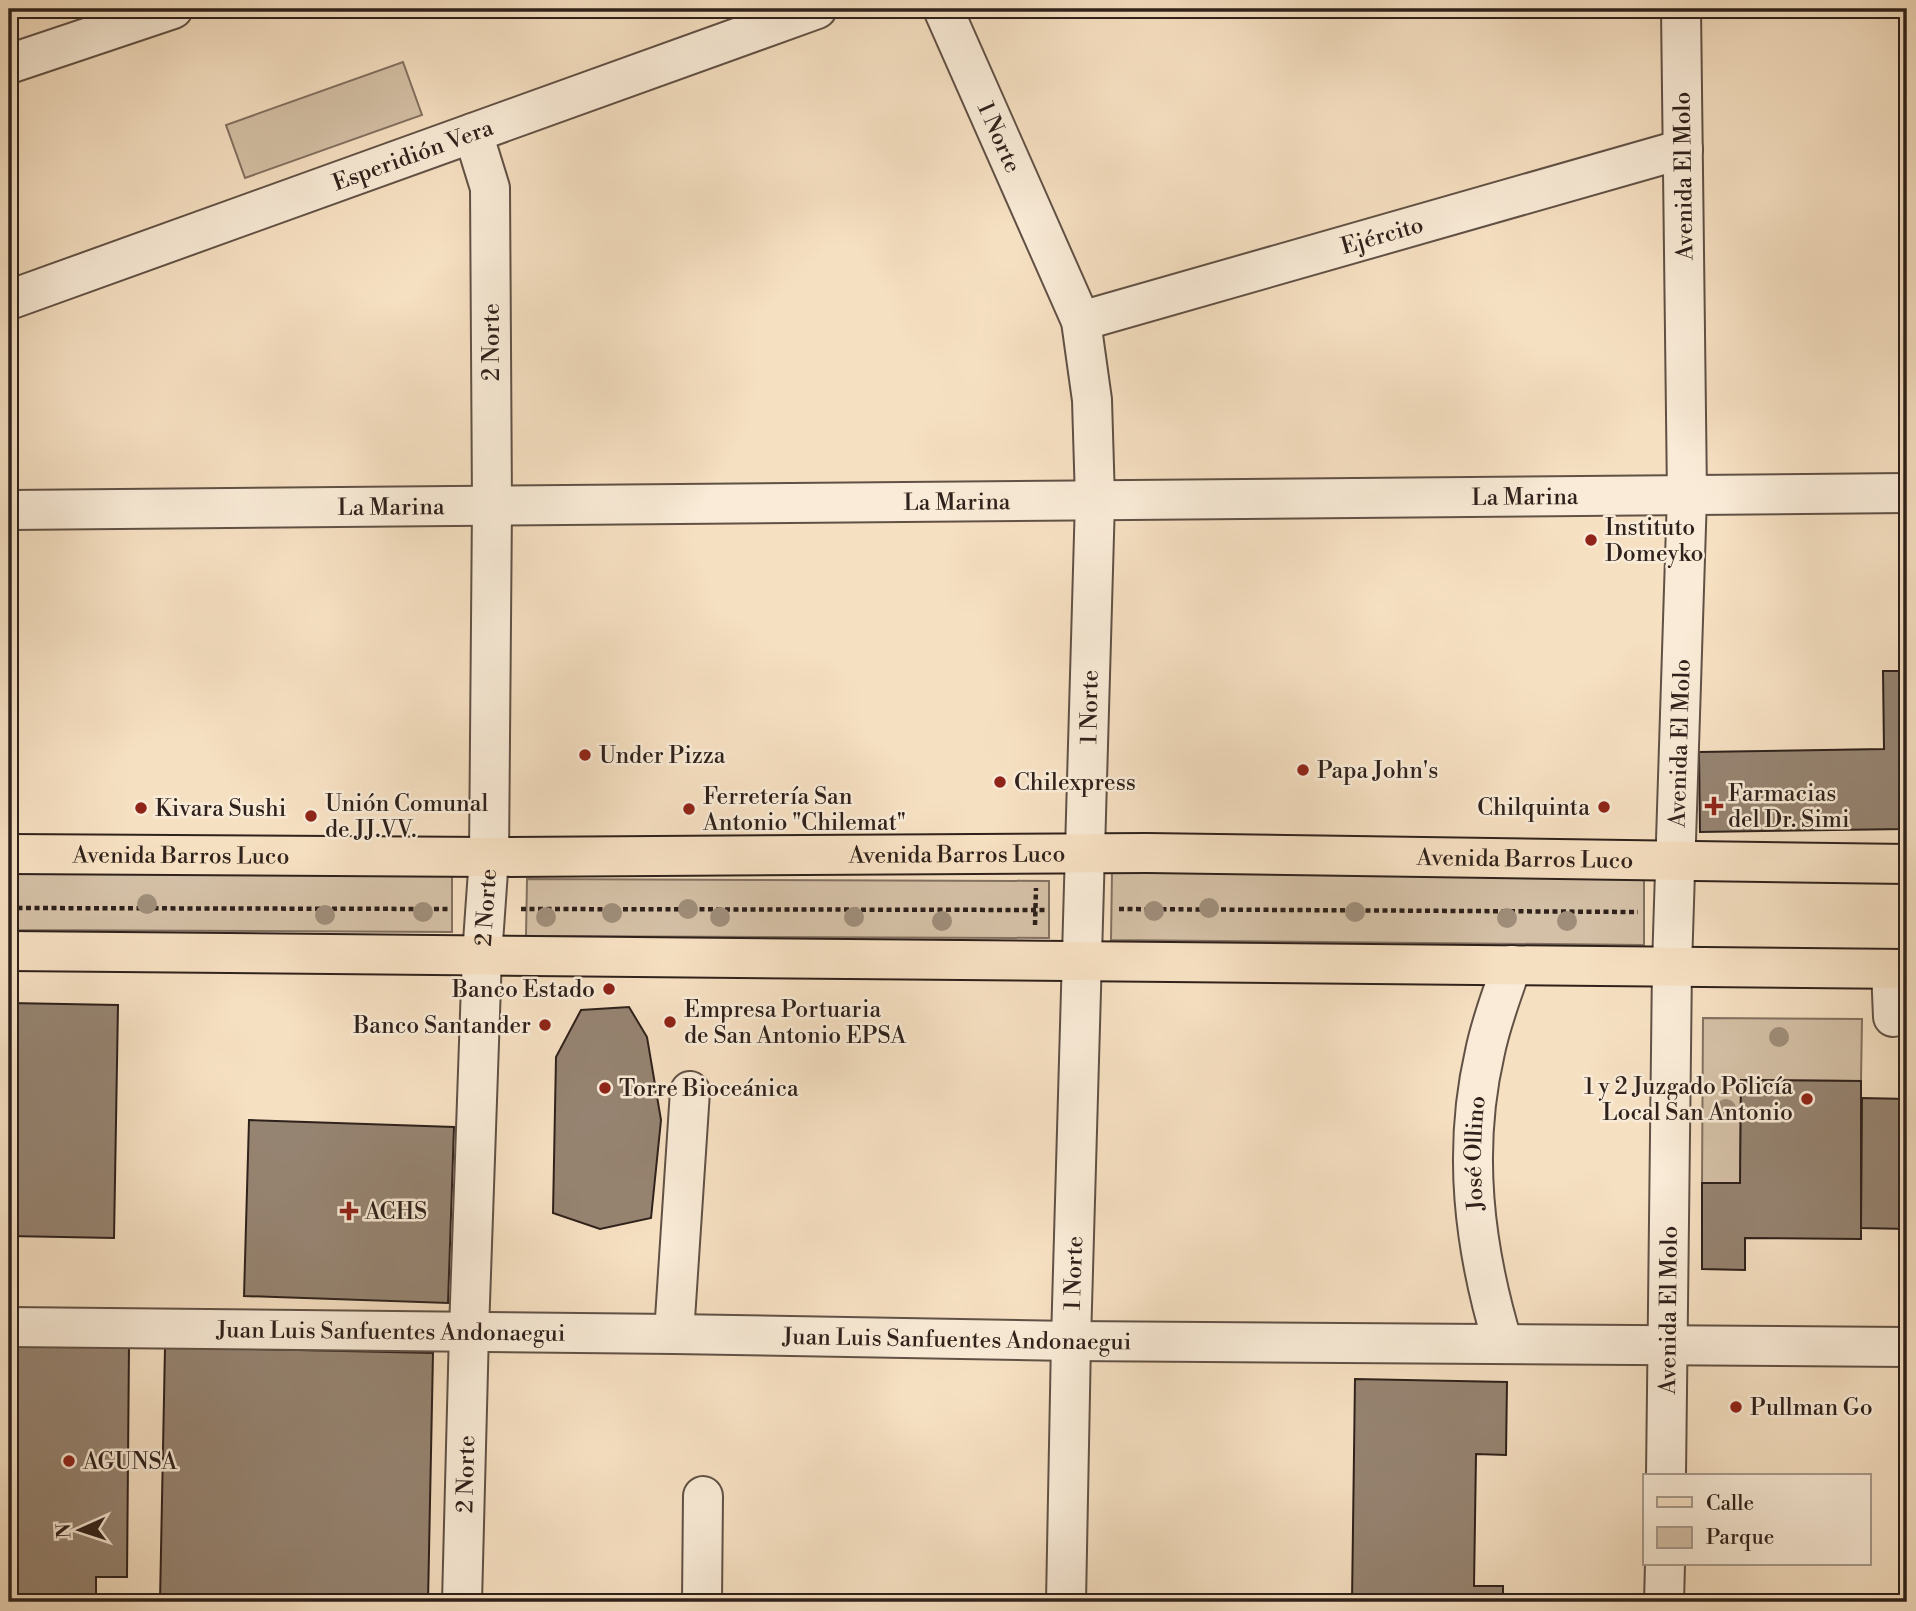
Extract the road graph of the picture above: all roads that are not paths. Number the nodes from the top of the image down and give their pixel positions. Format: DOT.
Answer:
graph roads {
  1 [pos="173,9"];
  2 [pos="817,9"];
  3 [pos="943,9"];
  4 [pos="1681,9"];
  5 [pos="9,64"];
  6 [pos="473,133"];
  7 [pos="1683,149"];
  8 [pos="9,300"];
  9 [pos="1081,321"];
  10 [pos="1907,493"];
  11 [pos="1687,495"];
  12 [pos="1094,500"];
  13 [pos="492,505"];
  14 [pos="9,510"];
  15 [pos="1086,854"];
  16 [pos="9,855"];
  17 [pos="489,858"];
  18 [pos="1676,861"];
  19 [pos="1907,864"];
  20 [pos="9,951"];
  21 [pos="482,956"];
  22 [pos="1082,961"];
  23 [pos="1511,965"];
  24 [pos="1672,966"];
  25 [pos="1899,969"];
  26 [pos="1893,1017"];
  27 [pos="690,1091"];
  28 [pos="9,1326"];
  29 [pos="468,1331"];
  30 [pos="674,1334"];
  31 [pos="1070,1341"];
  32 [pos="1503,1344"];
  33 [pos="1668,1346"];
  34 [pos="1907,1348"];
  35 [pos="1666,1474"];
  36 [pos="703,1496"];
  37 [pos="1665,1566"];
  38 [pos="462,1602"];
  39 [pos="702,1602"];
  40 [pos="1066,1602"];
  41 [pos="1664,1602"];
  1 -- 5 [label="street"];
  2 -- 6 [label="street, Esperidión Vera"];
  3 -- 9 [label="street, 1 Norte"];
  4 -- 7 [label="street, Avenida El Molo"];
  6 -- 8 [label="street, Esperidión Vera"];
  6 -- 13 [label="street, 2 Norte"];
  7 -- 9 [label="street, Ejército"];
  7 -- 11 [label="street, Avenida El Molo"];
  9 -- 12 [label="street, 1 Norte"];
  10 -- 11 [label="street, La Marina"];
  11 -- 12 [label="street, La Marina"];
  11 -- 18 [label="street, Avenida El Molo"];
  12 -- 13 [label="street, La Marina"];
  12 -- 15 [label="street, 1 Norte"];
  13 -- 14 [label="street, La Marina"];
  13 -- 17 [label="street, 2 Norte"];
  15 -- 17 [label="main road, Avenida Barros Luco"];
  15 -- 18 [label="main road, Avenida Barros Luco"];
  15 -- 22 [label="street, 1 Norte"];
  16 -- 17 [label="main road, Avenida Barros Luco"];
  17 -- 21 [label="street, 2 Norte"];
  18 -- 19 [label="main road, Avenida Barros Luco"];
  18 -- 24 [label="street, Avenida El Molo"];
  20 -- 21 [label="main road"];
  21 -- 22 [label="main road"];
  21 -- 29 [label="street, 2 Norte"];
  22 -- 23 [label="main road"];
  22 -- 31 [label="street, 1 Norte"];
  23 -- 24 [label="main road"];
  23 -- 32 [label="street, José Ollino"];
  24 -- 25 [label="main road"];
  24 -- 33 [label="street, Avenida El Molo"];
  25 -- 26 [label="street"];
  27 -- 30 [label="street"];
  28 -- 29 [label="street, Juan Luis Sanfuentes Andonaegui"];
  29 -- 30 [label="street, Juan Luis Sanfuentes Andonaegui"];
  29 -- 38 [label="street, 2 Norte"];
  30 -- 31 [label="street, Juan Luis Sanfuentes Andonaegui"];
  31 -- 32 [label="street, Juan Luis Sanfuentes Andonaegui"];
  31 -- 40 [label="street, 1 Norte"];
  32 -- 33 [label="street, Juan Luis Sanfuentes Andonaegui"];
  33 -- 34 [label="street, Juan Luis Sanfuentes Andonaegui"];
  33 -- 35 [label="street, Avenida El Molo"];
  36 -- 39 [label="street"];
  37 -- 41 [label="street"];
}
